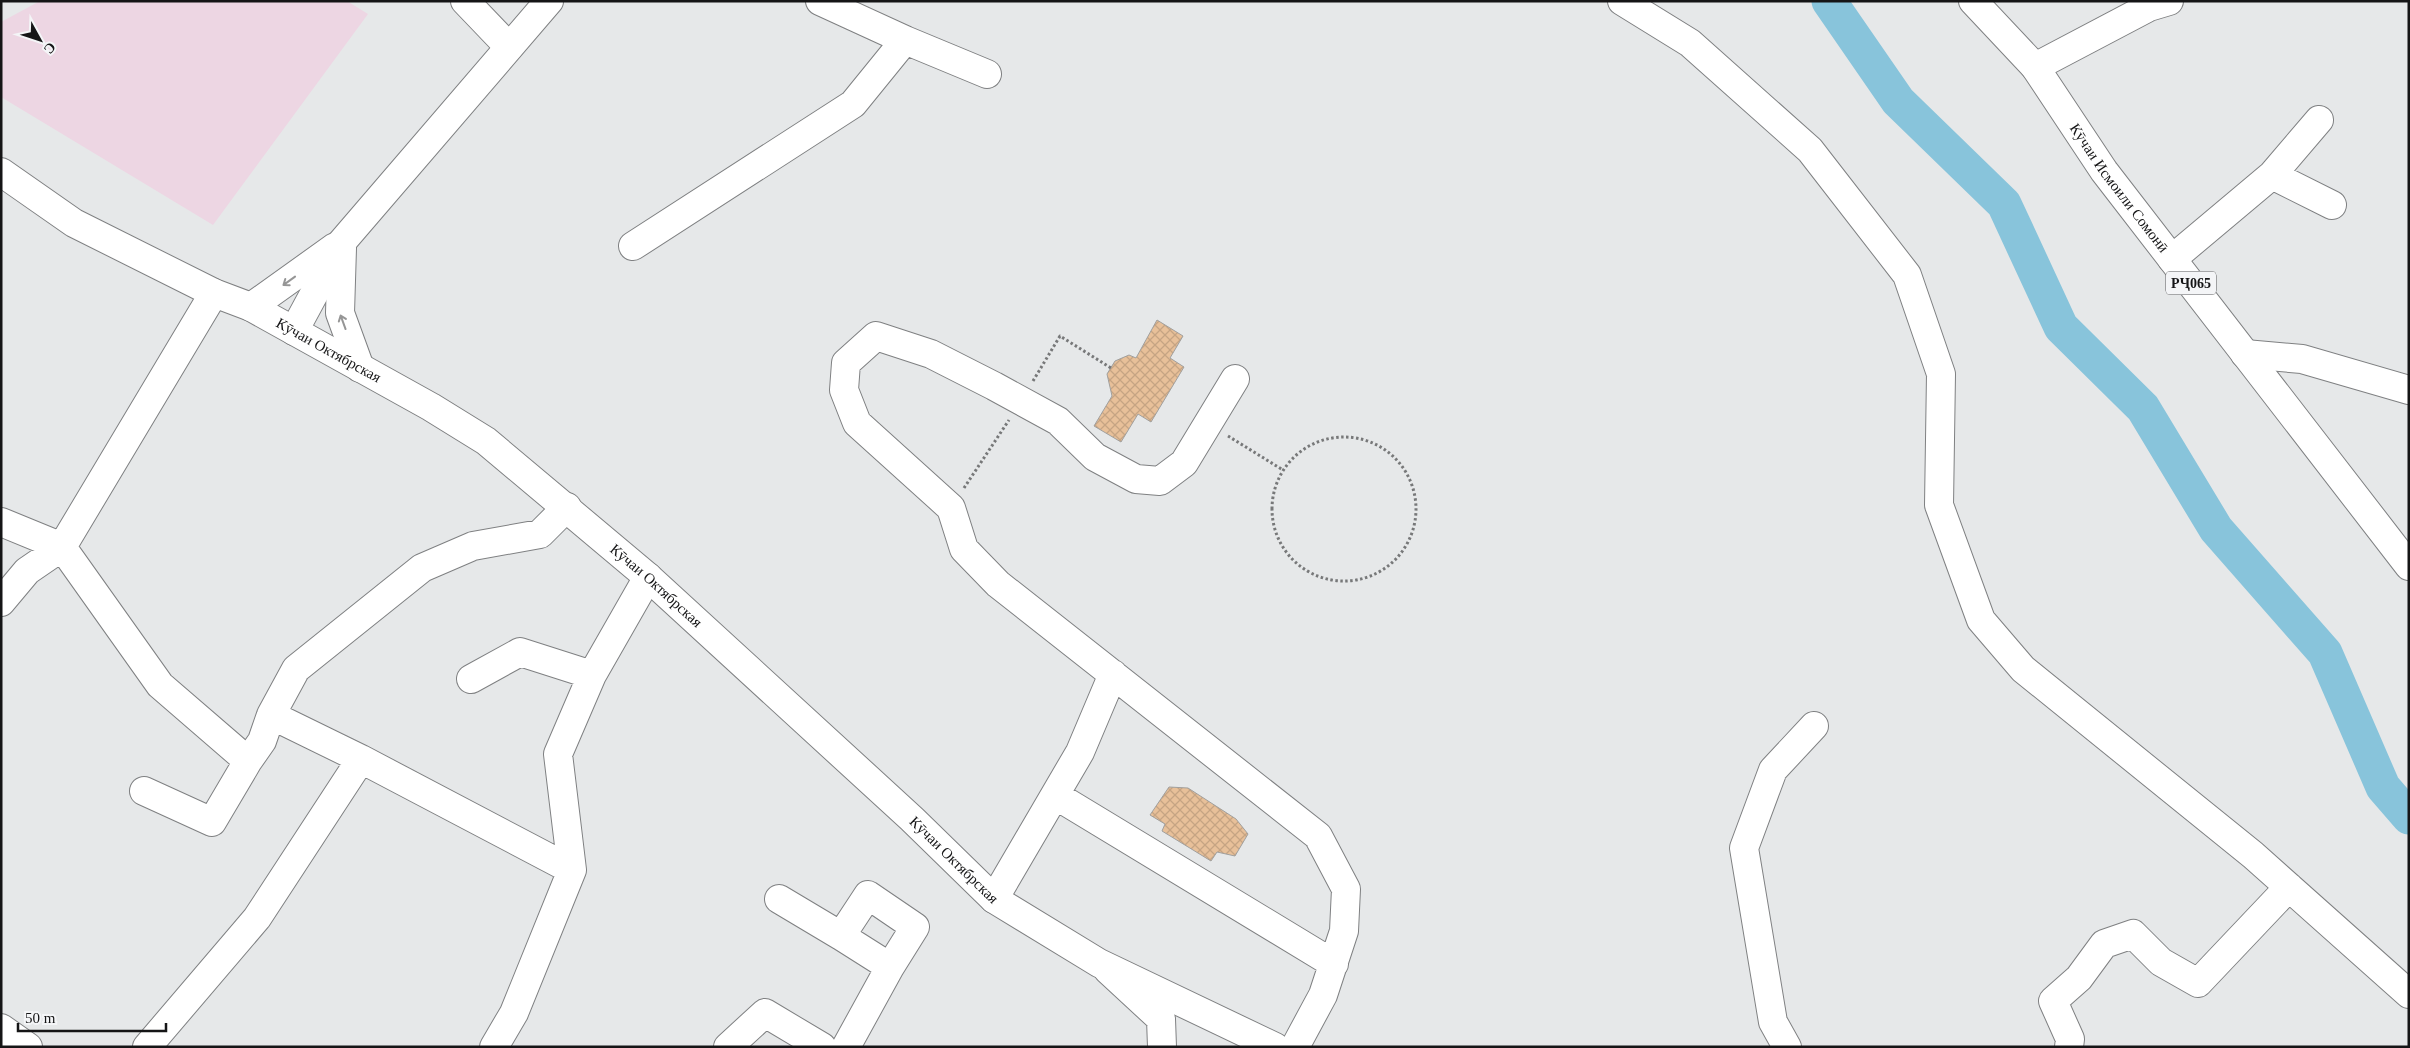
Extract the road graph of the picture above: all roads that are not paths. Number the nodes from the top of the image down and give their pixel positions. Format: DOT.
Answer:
graph roads {
  1 [pos="465,1"];
  2 [pos="549,1"];
  3 [pos="820,1"];
  4 [pos="1622,1"];
  5 [pos="1973,1"];
  6 [pos="2169,1"];
  7 [pos="905,40"];
  8 [pos="509,47"];
  9 [pos="2035,67"];
  10 [pos="987,74"];
  11 [pos="2319,120"];
  12 [pos="1,172"];
  13 [pos="2272,175"];
  14 [pos="2332,205"];
  15 [pos="342,242"];
  16 [pos="633,246"];
  17 [pos="2172,259"];
  18 [pos="214,293"];
  19 [pos="252,307"];
  20 [pos="294,331"];
  21 [pos="2245,354"];
  22 [pos="360,368"];
  23 [pos="1235,379"];
  24 [pos="2409,390"];
  25 [pos="567,507"];
  26 [pos="1,522"];
  27 [pos="62,547"];
  28 [pos="2409,566"];
  29 [pos="648,577"];
  30 [pos="1,602"];
  31 [pos="1113,674"];
  32 [pos="592,675"];
  33 [pos="471,679"];
  34 [pos="271,714"];
  35 [pos="1814,726"];
  36 [pos="361,759"];
  37 [pos="248,760"];
  38 [pos="144,791"];
  39 [pos="1056,795"];
  40 [pos="572,870"];
  41 [pos="2289,887"];
  42 [pos="779,899"];
  43 [pos="994,899"];
  44 [pos="841,936"];
  45 [pos="1099,963"];
  46 [pos="1334,964"];
  47 [pos="890,967"];
  48 [pos="2409,994"];
  49 [pos="1,1028"];
  50 [pos="28,1047"];
  51 [pos="147,1047"];
  52 [pos="494,1047"];
  53 [pos="728,1047"];
  54 [pos="822,1047"];
  55 [pos="846,1047"];
  56 [pos="1162,1047"];
  57 [pos="1275,1047"];
  58 [pos="1295,1047"];
  59 [pos="1787,1047"];
  60 [pos="2069,1047"];
  1 -- 8 [label="street"];
  2 -- 8 [label="street"];
  3 -- 7 [label="street"];
  4 -- 41 [label="street"];
  5 -- 9 [label="street, Кӯчаи Исмоили Сомонӣ / РҶ065"];
  6 -- 9 [label="street"];
  7 -- 10 [label="street"];
  7 -- 16 [label="street"];
  8 -- 15 [label="street"];
  9 -- 17 [label="street, Кӯчаи Исмоили Сомонӣ / РҶ065"];
  11 -- 13 [label="street"];
  12 -- 18 [label="street, Кӯчаи Октябрская"];
  13 -- 14 [label="street"];
  13 -- 17 [label="street"];
  15 -- 19 [label="street, one-way"];
  15 -- 20 [label="street"];
  22 -- 15 [label="street, one-way"];
  17 -- 21 [label="street, Кӯчаи Исмоили Сомонӣ / РҶ065"];
  18 -- 19 [label="street, Кӯчаи Октябрская"];
  18 -- 27 [label="street"];
  19 -- 20 [label="street, Кӯчаи Октябрская"];
  20 -- 22 [label="street, Кӯчаи Октябрская"];
  21 -- 24 [label="street"];
  21 -- 28 [label="street, Кӯчаи Исмоили Сомонӣ / РҶ065"];
  22 -- 25 [label="street, Кӯчаи Октябрская"];
  23 -- 31 [label="street"];
  25 -- 29 [label="street, Кӯчаи Октябрская"];
  25 -- 34 [label="street"];
  26 -- 27 [label="street"];
  27 -- 30 [label="street"];
  27 -- 37 [label="street"];
  29 -- 32 [label="street"];
  29 -- 43 [label="street, Кӯчаи Октябрская"];
  31 -- 39 [label="street"];
  31 -- 46 [label="street"];
  32 -- 33 [label="street"];
  32 -- 40 [label="street"];
  34 -- 36 [label="street"];
  34 -- 37 [label="street"];
  35 -- 59 [label="street"];
  36 -- 40 [label="street"];
  36 -- 51 [label="street"];
  37 -- 38 [label="street"];
  39 -- 43 [label="street"];
  39 -- 46 [label="street"];
  40 -- 52 [label="street"];
  41 -- 48 [label="street"];
  41 -- 60 [label="street"];
  42 -- 44 [label="street"];
  43 -- 45 [label="street, Кӯчаи Октябрская"];
  44 -- 47 [label="street"];
  44 -- 47 [label="street"];
  45 -- 56 [label="street"];
  45 -- 57 [label="street, Кӯчаи Октябрская"];
  46 -- 58 [label="street"];
  47 -- 55 [label="street"];
  49 -- 50 [label="street"];
  53 -- 54 [label="street"];
}
